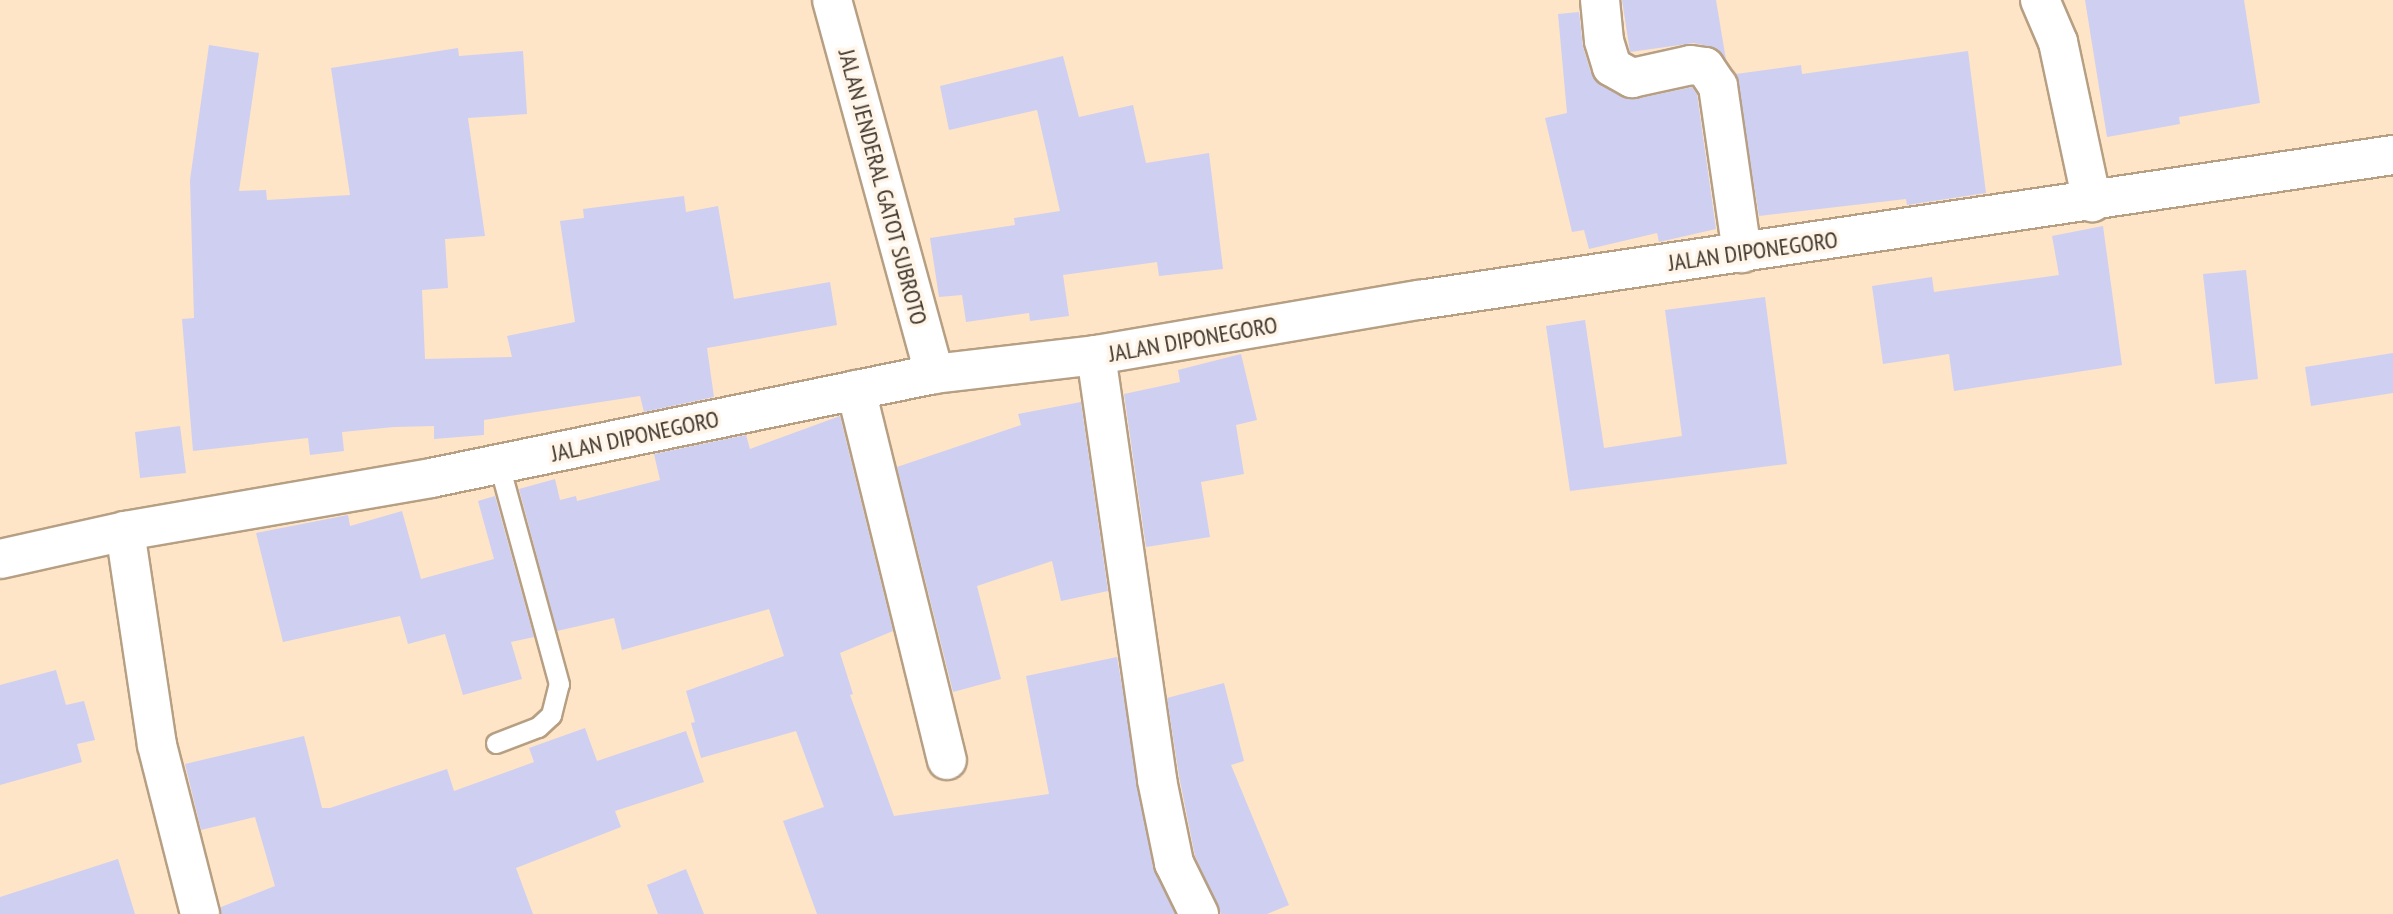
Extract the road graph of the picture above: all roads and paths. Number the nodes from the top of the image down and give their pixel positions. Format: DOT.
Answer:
graph roads {
  1 [pos="832,0"];
  2 [pos="1600,0"];
  3 [pos="2039,0"];
  4 [pos="2393,155"];
  5 [pos="2092,202"];
  6 [pos="1742,253"];
  7 [pos="1096,355"];
  8 [pos="934,374"];
  9 [pos="856,390"];
  10 [pos="499,464"];
  11 [pos="125,531"];
  12 [pos="0,559"];
  13 [pos="496,743"];
  14 [pos="947,760"];
  15 [pos="200,914"];
  16 [pos="1199,914"];
  1 -- 8 [label="main road, JALAN JENDERAL GATOT SUBROTO"];
  2 -- 6 [label="main road"];
  3 -- 5 [label="main road"];
  4 -- 5 [label="main road, JALAN DIPONEGORO"];
  5 -- 6 [label="main road, JALAN DIPONEGORO"];
  6 -- 7 [label="main road, JALAN DIPONEGORO"];
  7 -- 8 [label="main road, JALAN DIPONEGORO"];
  7 -- 16 [label="main road"];
  8 -- 9 [label="main road, JALAN DIPONEGORO"];
  9 -- 10 [label="main road, JALAN DIPONEGORO"];
  9 -- 14 [label="main road"];
  10 -- 11 [label="main road, JALAN DIPONEGORO"];
  10 -- 13 [label="lane"];
  11 -- 12 [label="main road, JALAN DIPONEGORO"];
  11 -- 15 [label="main road"];
}
